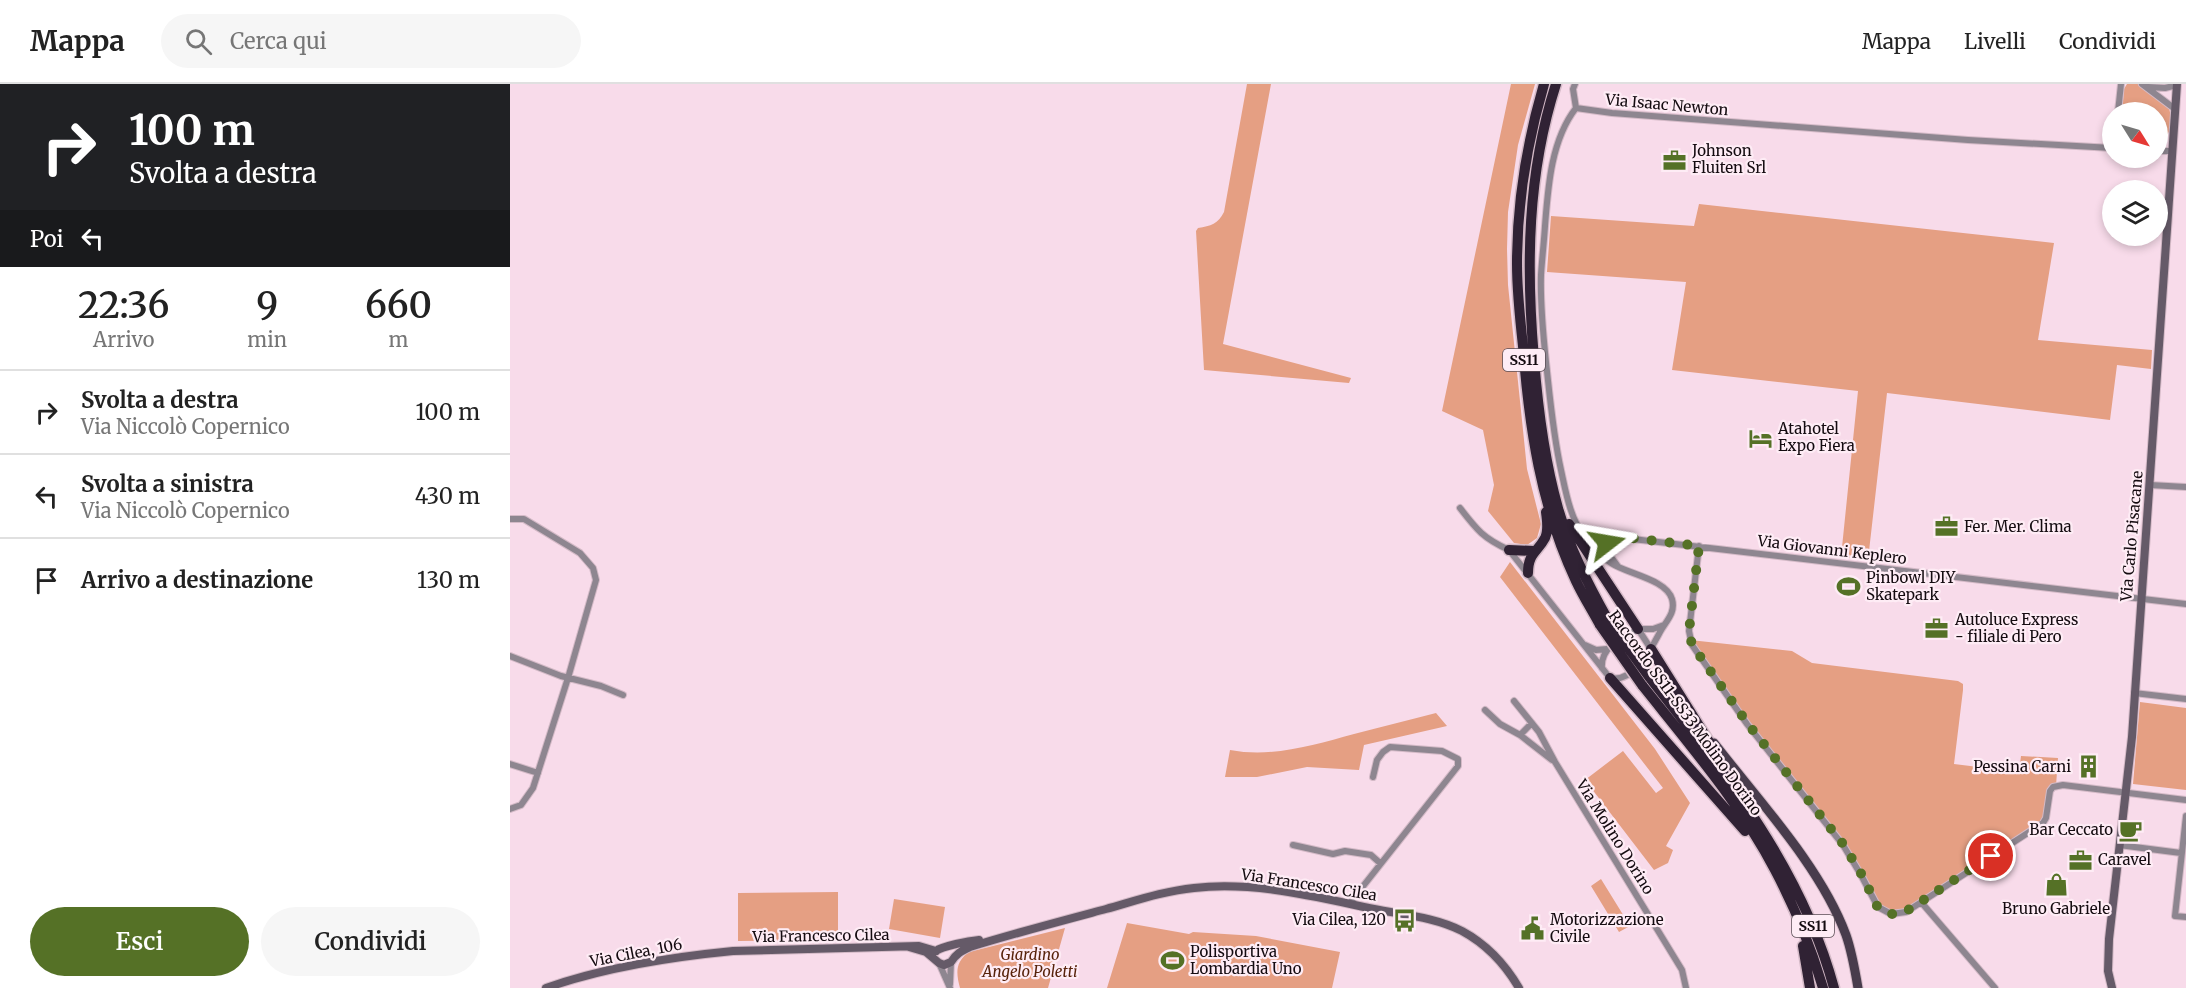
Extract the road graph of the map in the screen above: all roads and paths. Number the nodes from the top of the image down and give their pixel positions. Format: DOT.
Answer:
graph roads {
  1 [pos="1544,84"];
  2 [pos="1556,84"];
  3 [pos="1575,84"];
  4 [pos="2121,84"];
  5 [pos="2177,84"];
  6 [pos="2144,85"];
  7 [pos="2119,102"];
  8 [pos="1576,108"];
  9 [pos="2175,109"];
  10 [pos="2102,147"];
  11 [pos="2171,151"];
  12 [pos="1549,471"];
  13 [pos="2150,485"];
  14 [pos="2186,487"];
  15 [pos="1545,497"];
  16 [pos="1460,508"];
  17 [pos="510,519"];
  18 [pos="1578,526"];
  19 [pos="1604,535"];
  20 [pos="1628,538"];
  21 [pos="1699,546"];
  22 [pos="1509,550"];
  23 [pos="1534,551"];
  24 [pos="1603,557"];
  25 [pos="1611,557"];
  26 [pos="1618,567"];
  27 [pos="1528,573"];
  28 [pos="2140,599"];
  29 [pos="2186,604"];
  30 [pos="1604,622"];
  31 [pos="1664,625"];
  32 [pos="1638,629"];
  33 [pos="1584,645"];
  34 [pos="1608,649"];
  35 [pos="1651,649"];
  36 [pos="510,656"];
  37 [pos="1602,668"];
  38 [pos="568,678"];
  39 [pos="1610,678"];
  40 [pos="1646,682"];
  41 [pos="2134,693"];
  42 [pos="623,695"];
  43 [pos="2186,699"];
  44 [pos="1514,701"];
  45 [pos="1485,710"];
  46 [pos="1695,719"];
  47 [pos="1532,723"];
  48 [pos="1520,735"];
  49 [pos="1555,762"];
  50 [pos="510,764"];
  51 [pos="538,773"];
  52 [pos="1373,777"];
  53 [pos="2124,793"];
  54 [pos="2186,800"];
  55 [pos="510,809"];
  56 [pos="2186,816"];
  57 [pos="1293,845"];
  58 [pos="2119,845"];
  59 [pos="1774,848"];
  60 [pos="2181,853"];
  61 [pos="1380,863"];
  62 [pos="1785,866"];
  63 [pos="1780,880"];
  64 [pos="1789,897"];
  65 [pos="1921,902"];
  66 [pos="1349,904"];
  67 [pos="2186,917"];
  68 [pos="1001,937"];
  69 [pos="948,947"];
  70 [pos="733,951"];
  71 [pos="937,957"];
  72 [pos="952,959"];
  73 [pos="546,988"];
  74 [pos="950,988"];
  75 [pos="1519,988"];
  76 [pos="1686,988"];
  77 [pos="1810,988"];
  78 [pos="1823,988"];
  79 [pos="1834,988"];
  80 [pos="1842,988"];
  81 [pos="1858,988"];
  82 [pos="1995,988"];
  83 [pos="2112,988"];
  1 -- 15 [label="highway, Raccordo SS11-SS33 Molino Dorino / SS11"];
  2 -- 12 [label="highway, Raccordo SS11-SS33 Molino Dorino / SS11"];
  3 -- 8 [label="street"];
  4 -- 7 [label="street"];
  5 -- 6 [label="street"];
  5 -- 9 [label="street, Via Carlo Pisacane"];
  6 -- 9 [label="street"];
  8 -- 10 [label="street, Via Isaac Newton"];
  8 -- 18 [label="street"];
  9 -- 11 [label="street, Via Carlo Pisacane"];
  11 -- 13 [label="street, Via Carlo Pisacane"];
  12 -- 30 [label="highway, Raccordo SS11-SS33 Molino Dorino / SS11"];
  12 -- 32 [label="highway"];
  13 -- 14 [label="street"];
  13 -- 28 [label="street, Via Carlo Pisacane"];
  15 -- 23 [label="highway"];
  15 -- 30 [label="highway, Raccordo SS11-SS33 Molino Dorino / SS11"];
  16 -- 22 [label="street"];
  17 -- 38 [label="street"];
  18 -- 19 [label="street, Via Giovanni Keplero"];
  18 -- 24 [label="street"];
  19 -- 20 [label="street, Via Giovanni Keplero"];
  19 -- 24 [label="street"];
  19 -- 25 [label="street"];
  20 -- 21 [label="street, Via Giovanni Keplero"];
  20 -- 25 [label="street"];
  21 -- 28 [label="street, Via Giovanni Keplero"];
  21 -- 65 [label="street"];
  22 -- 23 [label="highway"];
  22 -- 27 [label="street"];
  23 -- 27 [label="highway"];
  24 -- 26 [label="street"];
  25 -- 26 [label="street"];
  26 -- 31 [label="street"];
  27 -- 33 [label="street"];
  28 -- 29 [label="street, Via Giovanni Keplero"];
  28 -- 41 [label="street, Via Carlo Pisacane"];
  30 -- 40 [label="highway, Raccordo SS11-SS33 Molino Dorino / SS11, bridge"];
  31 -- 32 [label="street"];
  31 -- 35 [label="street"];
  32 -- 34 [label="street"];
  32 -- 35 [label="street"];
  33 -- 34 [label="street"];
  33 -- 37 [label="street"];
  34 -- 37 [label="street"];
  35 -- 39 [label="street"];
  35 -- 46 [label="highway"];
  36 -- 38 [label="street"];
  37 -- 39 [label="street"];
  38 -- 42 [label="street"];
  38 -- 51 [label="street"];
  39 -- 63 [label="highway"];
  40 -- 59 [label="highway, Raccordo SS11-SS33 Molino Dorino / SS11"];
  40 -- 63 [label="highway, Raccordo SS11-SS33 Molino Dorino / SS11"];
  41 -- 43 [label="street"];
  41 -- 53 [label="street, Via Carlo Pisacane"];
  44 -- 47 [label="street"];
  45 -- 48 [label="street"];
  46 -- 59 [label="highway"];
  46 -- 81 [label="main road"];
  47 -- 48 [label="street"];
  47 -- 49 [label="street"];
  48 -- 49 [label="street"];
  49 -- 76 [label="street, Via Molino Dorino"];
  50 -- 51 [label="street"];
  51 -- 55 [label="street"];
  52 -- 61 [label="street"];
  53 -- 54 [label="street"];
  53 -- 58 [label="street, Via Carlo Pisacane"];
  53 -- 65 [label="street"];
  56 -- 60 [label="street"];
  57 -- 61 [label="street"];
  58 -- 60 [label="street"];
  58 -- 83 [label="street, Via Carlo Pisacane"];
  59 -- 62 [label="highway, Raccordo SS11-SS33 Molino Dorino / SS11"];
  60 -- 67 [label="street"];
  61 -- 66 [label="street"];
  62 -- 79 [label="highway, SS11"];
  62 -- 80 [label="highway"];
  63 -- 64 [label="highway, Raccordo SS11-SS33 Molino Dorino / SS11"];
  64 -- 77 [label="highway"];
  64 -- 78 [label="highway, SS11"];
  65 -- 82 [label="street"];
  66 -- 68 [label="street, Via Francesco Cilea"];
  66 -- 75 [label="street, Via Francesco Cilea"];
  68 -- 69 [label="street, Via Francesco Cilea"];
  68 -- 72 [label="street, Via Francesco Cilea"];
  69 -- 71 [label="street, Via Francesco Cilea"];
  69 -- 72 [label="street"];
  70 -- 71 [label="street, Via Francesco Cilea"];
  70 -- 73 [label="street, Via Cilea, 106"];
  71 -- 72 [label="street, Via Francesco Cilea"];
  71 -- 74 [label="street"];
  72 -- 74 [label="street"];
}
